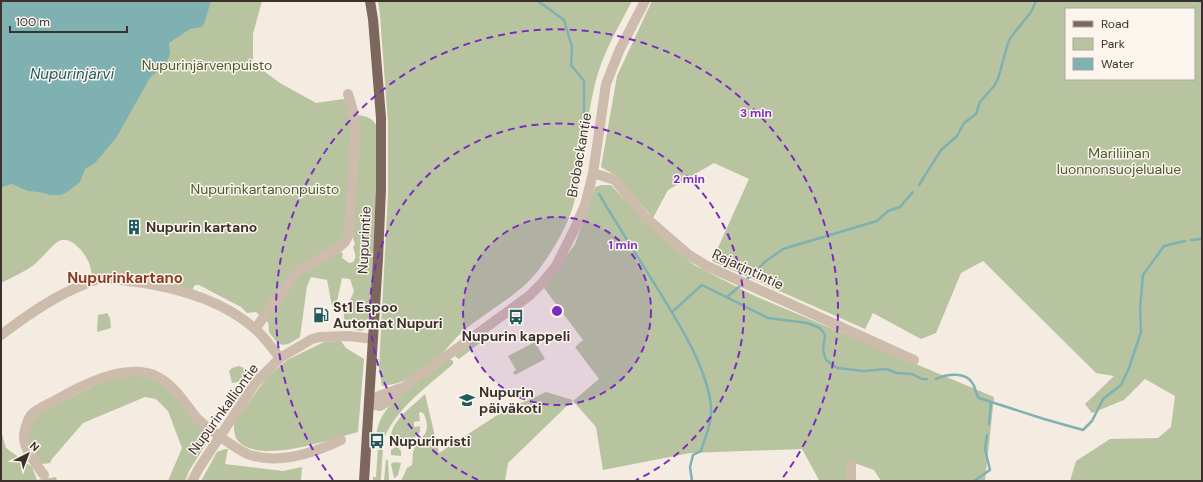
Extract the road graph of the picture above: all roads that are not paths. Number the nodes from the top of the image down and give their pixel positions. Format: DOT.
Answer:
graph roads {
  1 [pos="370,1"];
  2 [pos="645,1"];
  3 [pos="348,94"];
  4 [pos="593,173"];
  5 [pos="256,329"];
  6 [pos="1,335"];
  7 [pos="373,339"];
  8 [pos="280,358"];
  9 [pos="914,360"];
  10 [pos="369,404"];
  11 [pos="220,436"];
  12 [pos="341,440"];
  13 [pos="851,464"];
  14 [pos="44,475"];
  15 [pos="192,481"];
  16 [pos="364,481"];
  17 [pos="851,481"];
  1 -- 7 [label="main road, Nupurintie"];
  2 -- 4 [label="street, Brobackantie"];
  3 -- 5 [label="street"];
  4 -- 9 [label="street, Rajarintintie"];
  4 -- 10 [label="street, Brobackantie"];
  5 -- 6 [label="street"];
  5 -- 8 [label="street"];
  7 -- 8 [label="street, Nupurinkalliontie"];
  7 -- 10 [label="main road, Nupurintie"];
  8 -- 11 [label="street, Nupurinkalliontie"];
  10 -- 16 [label="main road, Nupurintie"];
  11 -- 12 [label="street"];
  11 -- 14 [label="street"];
  11 -- 15 [label="street, Nupurinkalliontie"];
  13 -- 17 [label="street"];
}
